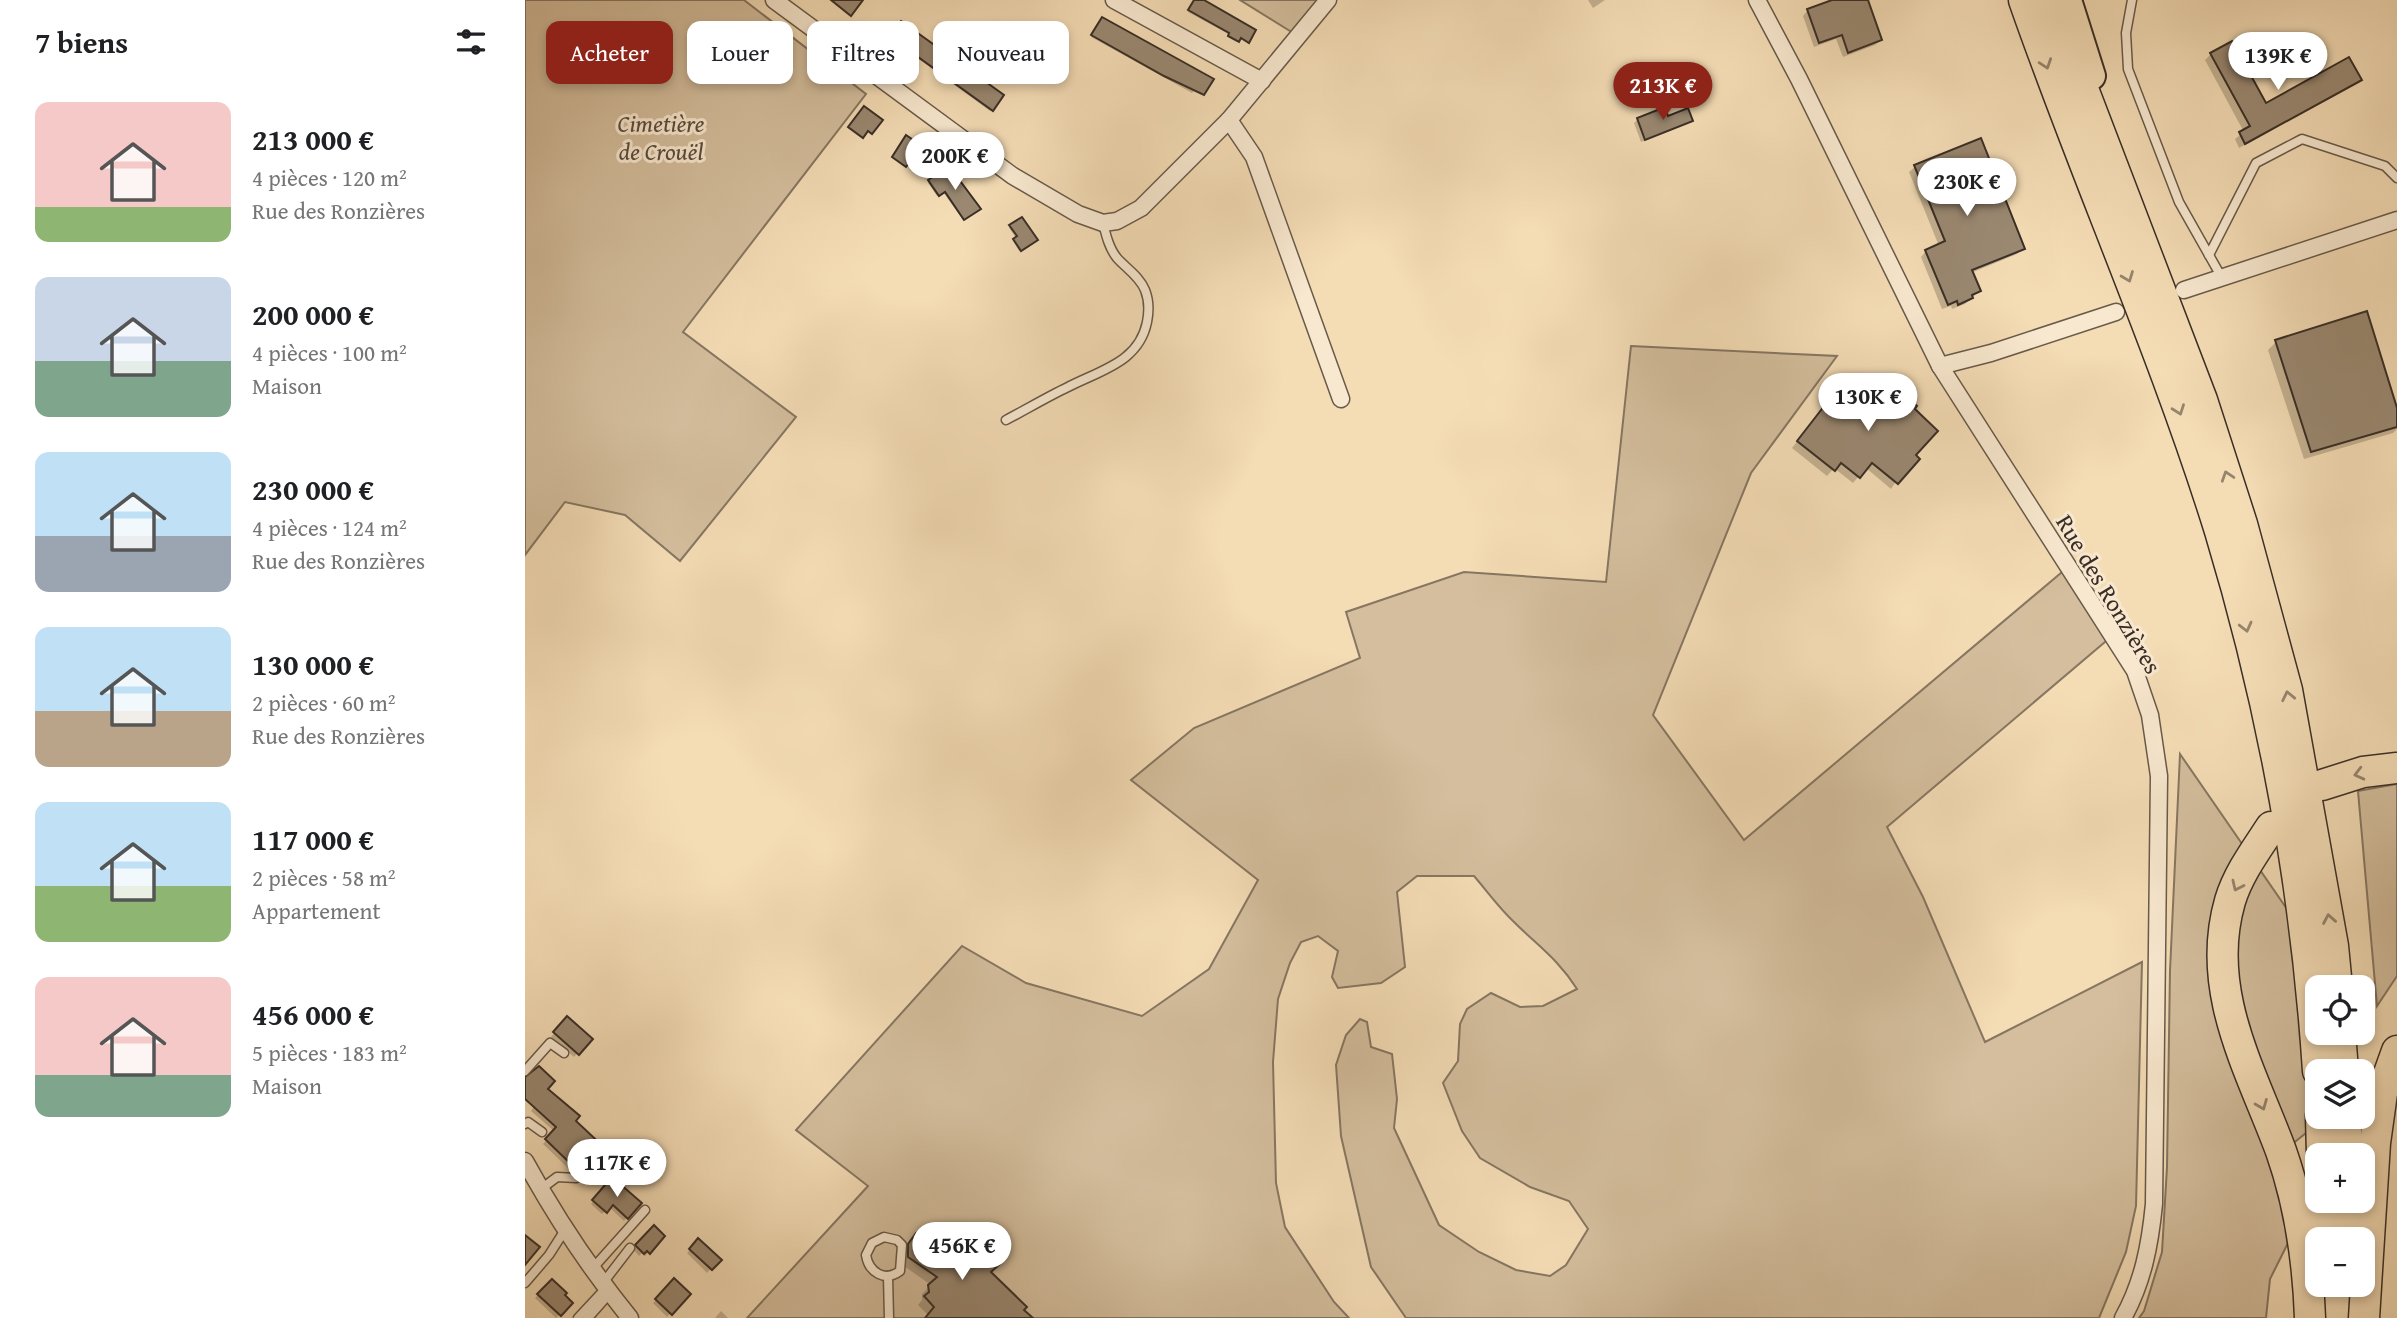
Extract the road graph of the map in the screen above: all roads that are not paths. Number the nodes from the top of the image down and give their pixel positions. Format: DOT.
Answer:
graph roads {
  1 [pos="774,0"];
  2 [pos="1114,0"];
  3 [pos="1328,0"];
  4 [pos="1757,0"];
  5 [pos="2024,0"];
  6 [pos="2049,0"];
  7 [pos="2068,0"];
  8 [pos="2132,0"];
  9 [pos="1262,81"];
  10 [pos="1229,120"];
  11 [pos="2397,178"];
  12 [pos="2397,220"];
  13 [pos="1103,223"];
  14 [pos="2147,254"];
  15 [pos="2209,255"];
  16 [pos="2223,278"];
  17 [pos="2184,290"];
  18 [pos="2116,312"];
  19 [pos="1940,366"];
  20 [pos="1341,399"];
  21 [pos="1006,420"];
  22 [pos="2397,768"];
  23 [pos="2322,785"];
  24 [pos="2271,827"];
  25 [pos="2336,975"];
  26 [pos="2397,1051"];
  27 [pos="564,1053"];
  28 [pos="2317,1059"];
  29 [pos="525,1071"];
  30 [pos="525,1124"];
  31 [pos="542,1132"];
  32 [pos="525,1161"];
  33 [pos="585,1170"];
  34 [pos="541,1189"];
  35 [pos="645,1210"];
  36 [pos="566,1227"];
  37 [pos="630,1248"];
  38 [pos="593,1268"];
  39 [pos="888,1276"];
  40 [pos="525,1283"];
  41 [pos="606,1288"];
  42 [pos="2323,1297"];
  43 [pos="2346,1297"];
  44 [pos="578,1318"];
  45 [pos="588,1318"];
  46 [pos="630,1318"];
  47 [pos="889,1318"];
  48 [pos="2123,1318"];
  49 [pos="2310,1318"];
  50 [pos="2323,1318"];
  51 [pos="2345,1318"];
  52 [pos="2364,1318"];
  1 -- 13 [label="street"];
  2 -- 9 [label="street"];
  3 -- 9 [label="street"];
  4 -- 19 [label="street, Rue des Ronzières"];
  5 -- 28 [label="highway, one-way"];
  6 -- 14 [label="highway"];
  7 -- 14 [label="highway"];
  8 -- 15 [label="lane"];
  9 -- 10 [label="street"];
  10 -- 13 [label="street"];
  10 -- 20 [label="street"];
  11 -- 15 [label="lane"];
  12 -- 16 [label="street"];
  13 -- 21 [label="lane"];
  25 -- 14 [label="highway, one-way"];
  15 -- 16 [label="lane"];
  16 -- 17 [label="street"];
  18 -- 19 [label="street"];
  19 -- 48 [label="street, Rue des Ronzières"];
  22 -- 23 [label="highway, one-way"];
  24 -- 49 [label="highway, one-way"];
  26 -- 52 [label="highway"];
  27 -- 29 [label="lane"];
  30 -- 31 [label="lane"];
  32 -- 34 [label="street"];
  33 -- 34 [label="lane"];
  34 -- 36 [label="street"];
  35 -- 38 [label="lane"];
  36 -- 38 [label="street"];
  36 -- 40 [label="lane"];
  37 -- 41 [label="lane"];
  38 -- 41 [label="street"];
  39 -- 39 [label="lane"];
  39 -- 47 [label="lane"];
  41 -- 44 [label="lane"];
  41 -- 45 [label="lane"];
  41 -- 46 [label="street"];
  42 -- 50 [label="highway"];
  43 -- 51 [label="highway"];
}
